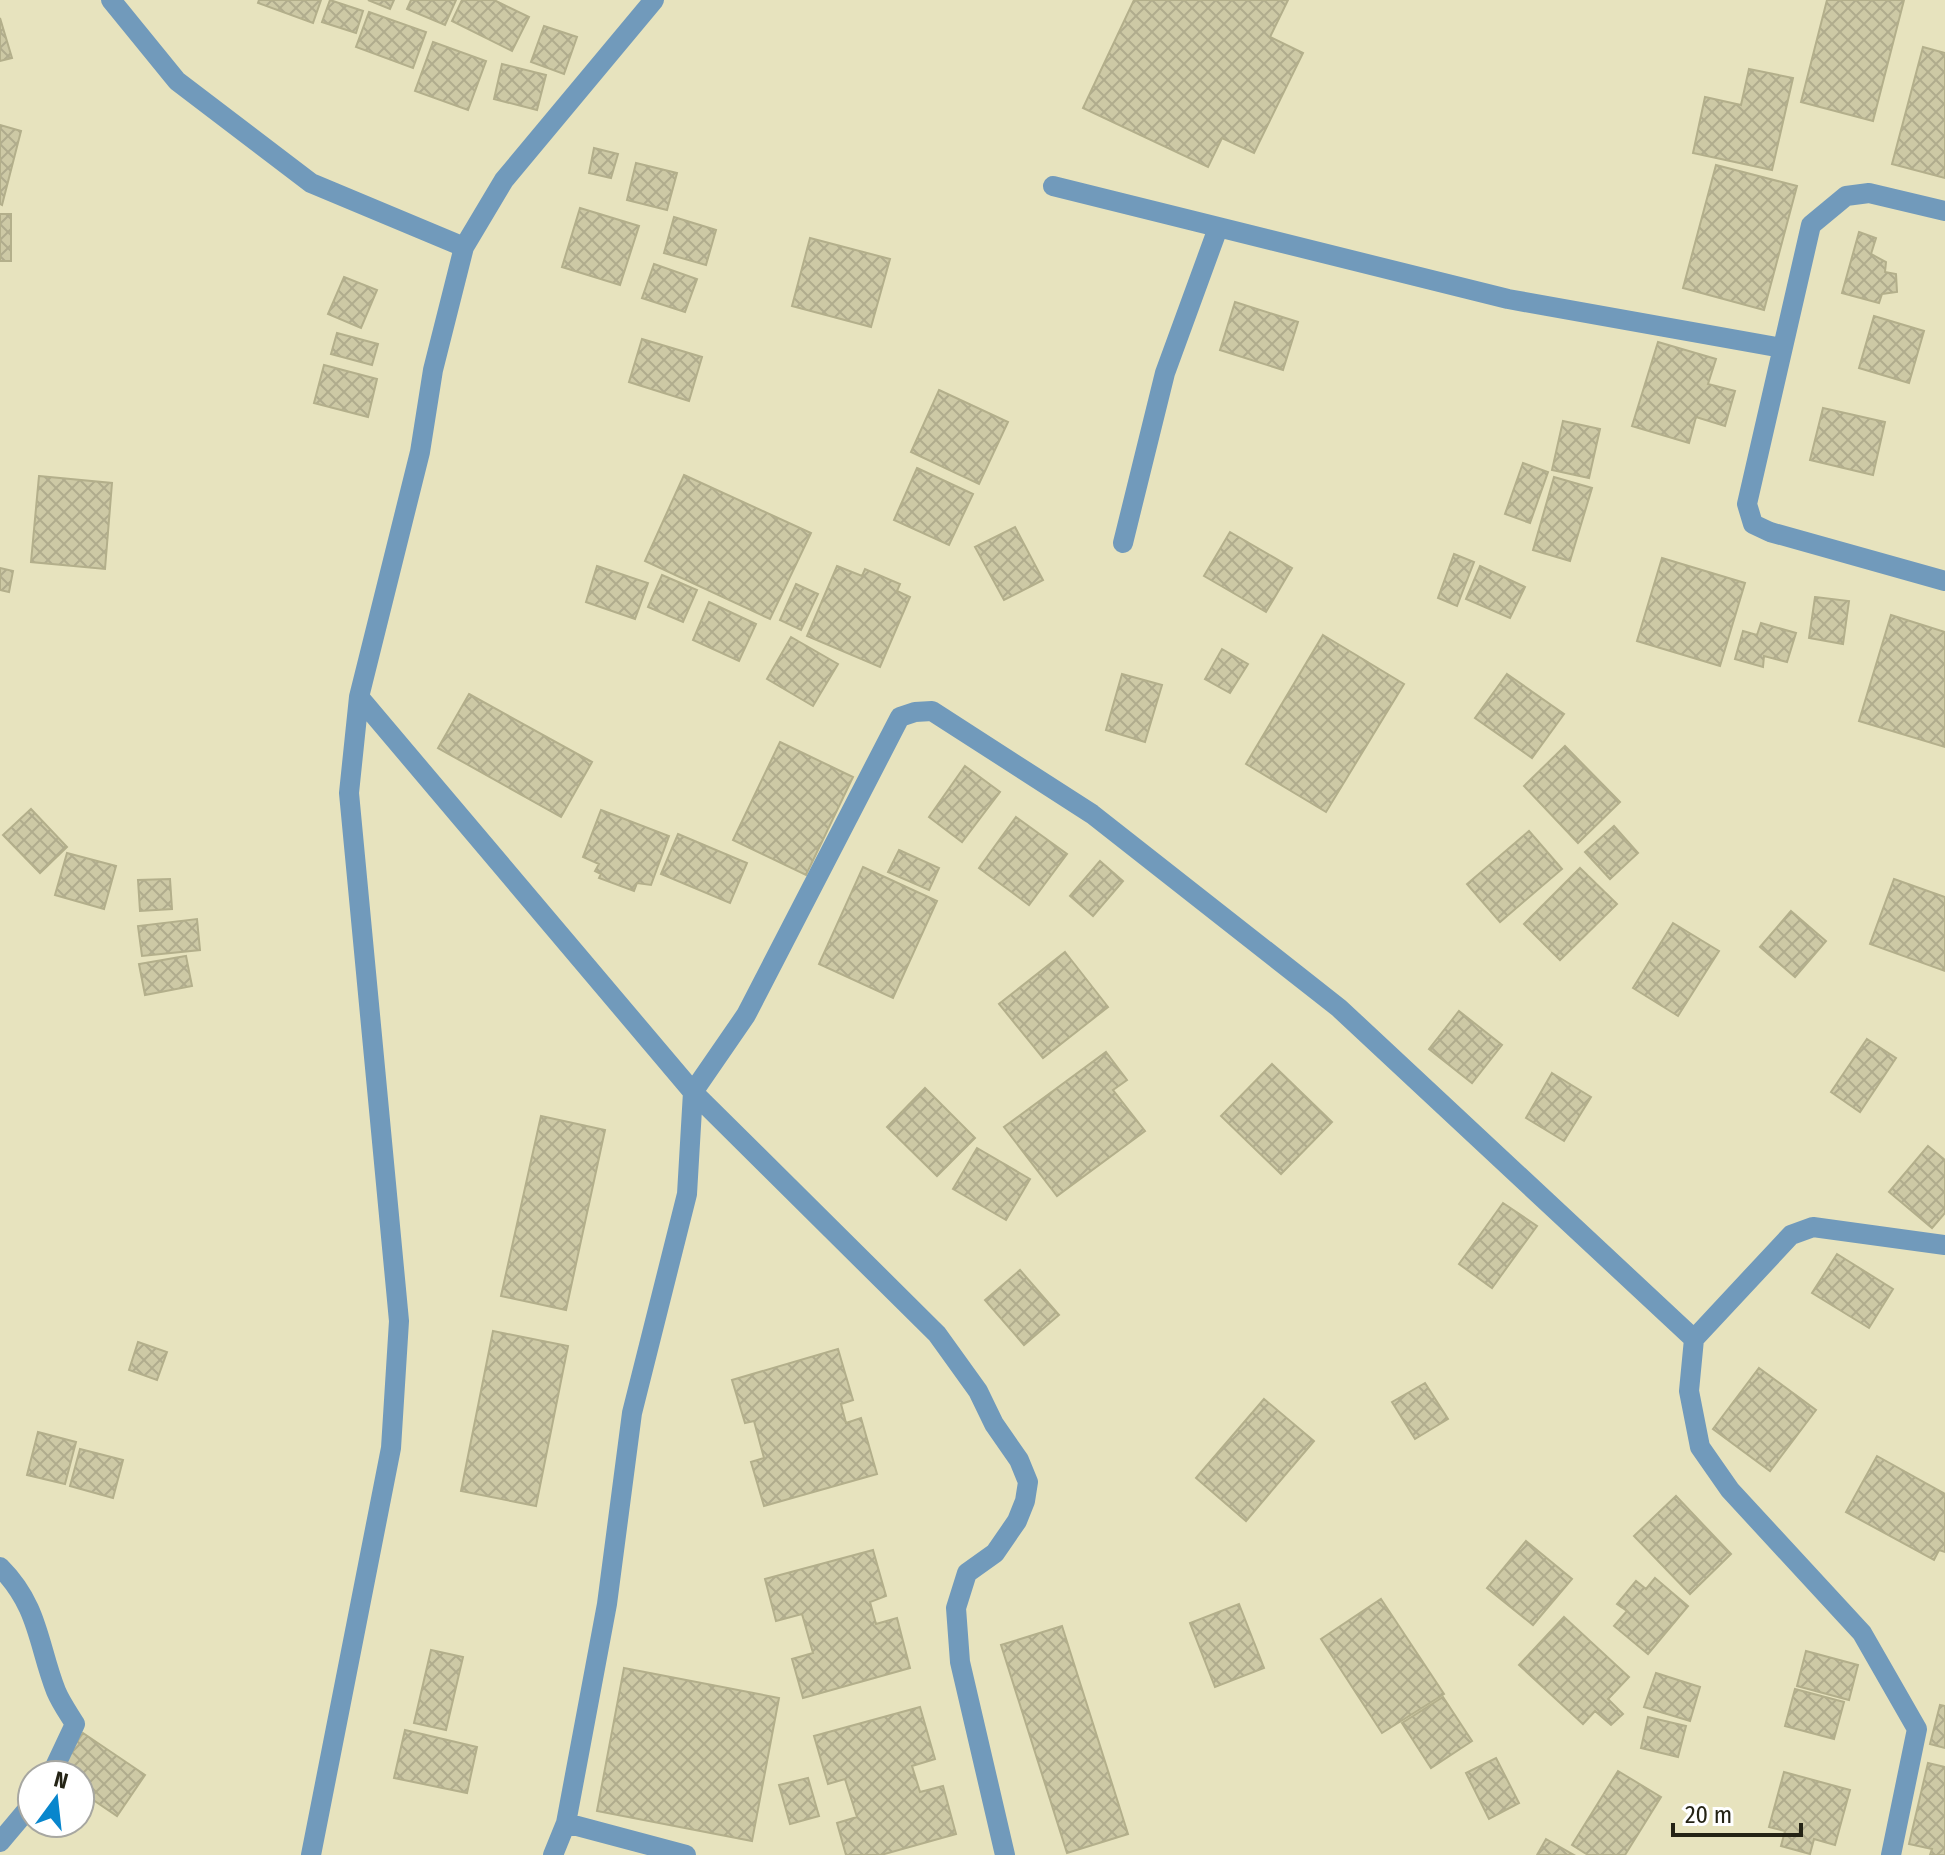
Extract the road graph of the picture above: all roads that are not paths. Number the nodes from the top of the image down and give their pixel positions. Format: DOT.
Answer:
graph roads {
  1 [pos="111,0"];
  2 [pos="654,0"];
  3 [pos="1053,186"];
  4 [pos="1945,211"];
  5 [pos="1218,228"];
  6 [pos="464,247"];
  7 [pos="1782,348"];
  8 [pos="1123,543"];
  9 [pos="1945,581"];
  10 [pos="359,697"];
  11 [pos="693,1092"];
  12 [pos="1945,1245"];
  13 [pos="1694,1339"];
  14 [pos="0,1567"];
  15 [pos="59,1759"];
  16 [pos="16,1823"];
  17 [pos="566,1823"];
  18 [pos="0,1842"];
  19 [pos="311,1855"];
  20 [pos="553,1855"];
  21 [pos="686,1855"];
  22 [pos="1005,1855"];
  23 [pos="1891,1855"];
  1 -- 6 [label="street"];
  2 -- 6 [label="street"];
  3 -- 5 [label="street"];
  4 -- 7 [label="street"];
  5 -- 7 [label="street"];
  5 -- 8 [label="street"];
  6 -- 10 [label="street"];
  7 -- 9 [label="street"];
  10 -- 11 [label="street"];
  10 -- 19 [label="street"];
  11 -- 13 [label="street"];
  11 -- 17 [label="street"];
  11 -- 22 [label="street"];
  12 -- 13 [label="street"];
  13 -- 23 [label="street"];
  14 -- 15 [label="street"];
  16 -- 18 [label="street"];
  17 -- 20 [label="street"];
  17 -- 21 [label="street"];
}
